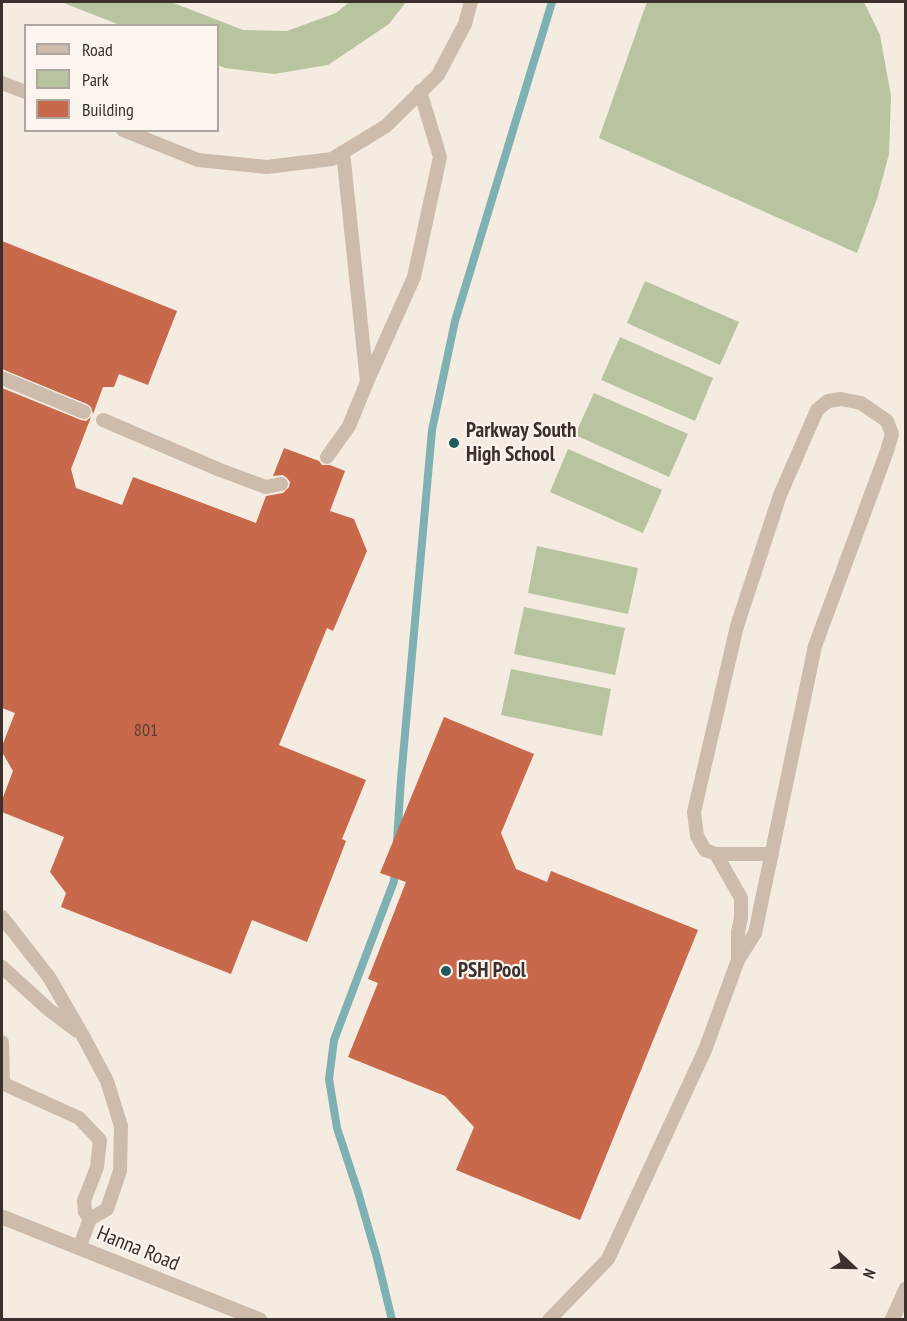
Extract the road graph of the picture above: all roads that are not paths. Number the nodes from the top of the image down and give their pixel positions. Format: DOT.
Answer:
graph roads {
  1 [pos="471,2"];
  2 [pos="2,83"];
  3 [pos="24,91"];
  4 [pos="420,92"];
  5 [pos="128,132"];
  6 [pos="343,152"];
  7 [pos="2,378"];
  8 [pos="367,382"];
  9 [pos="84,412"];
  10 [pos="104,420"];
  11 [pos="327,457"];
  12 [pos="281,484"];
  13 [pos="716,854"];
  14 [pos="772,854"];
  15 [pos="2,917"];
  16 [pos="738,960"];
  17 [pos="2,967"];
  18 [pos="83,1036"];
  19 [pos="2,1042"];
  20 [pos="2,1083"];
  21 [pos="2,1217"];
  22 [pos="90,1219"];
  23 [pos="79,1248"];
  24 [pos="906,1289"];
  25 [pos="898,1316"];
  26 [pos="260,1320"];
  27 [pos="549,1320"];
  1 -- 4 [label="lane"];
  2 -- 3 [label="lane"];
  4 -- 6 [label="lane"];
  4 -- 8 [label="lane"];
  5 -- 6 [label="lane"];
  6 -- 8 [label="lane"];
  7 -- 9 [label="lane"];
  8 -- 11 [label="lane"];
  10 -- 12 [label="lane"];
  13 -- 14 [label="lane"];
  13 -- 14 [label="lane"];
  13 -- 16 [label="lane"];
  14 -- 16 [label="lane"];
  15 -- 18 [label="lane"];
  16 -- 27 [label="lane"];
  17 -- 18 [label="lane"];
  18 -- 22 [label="lane"];
  19 -- 20 [label="lane"];
  20 -- 22 [label="lane"];
  21 -- 23 [label="street, Hanna Road"];
  22 -- 23 [label="lane"];
  23 -- 26 [label="street, Hanna Road"];
  24 -- 25 [label="street"];
}
